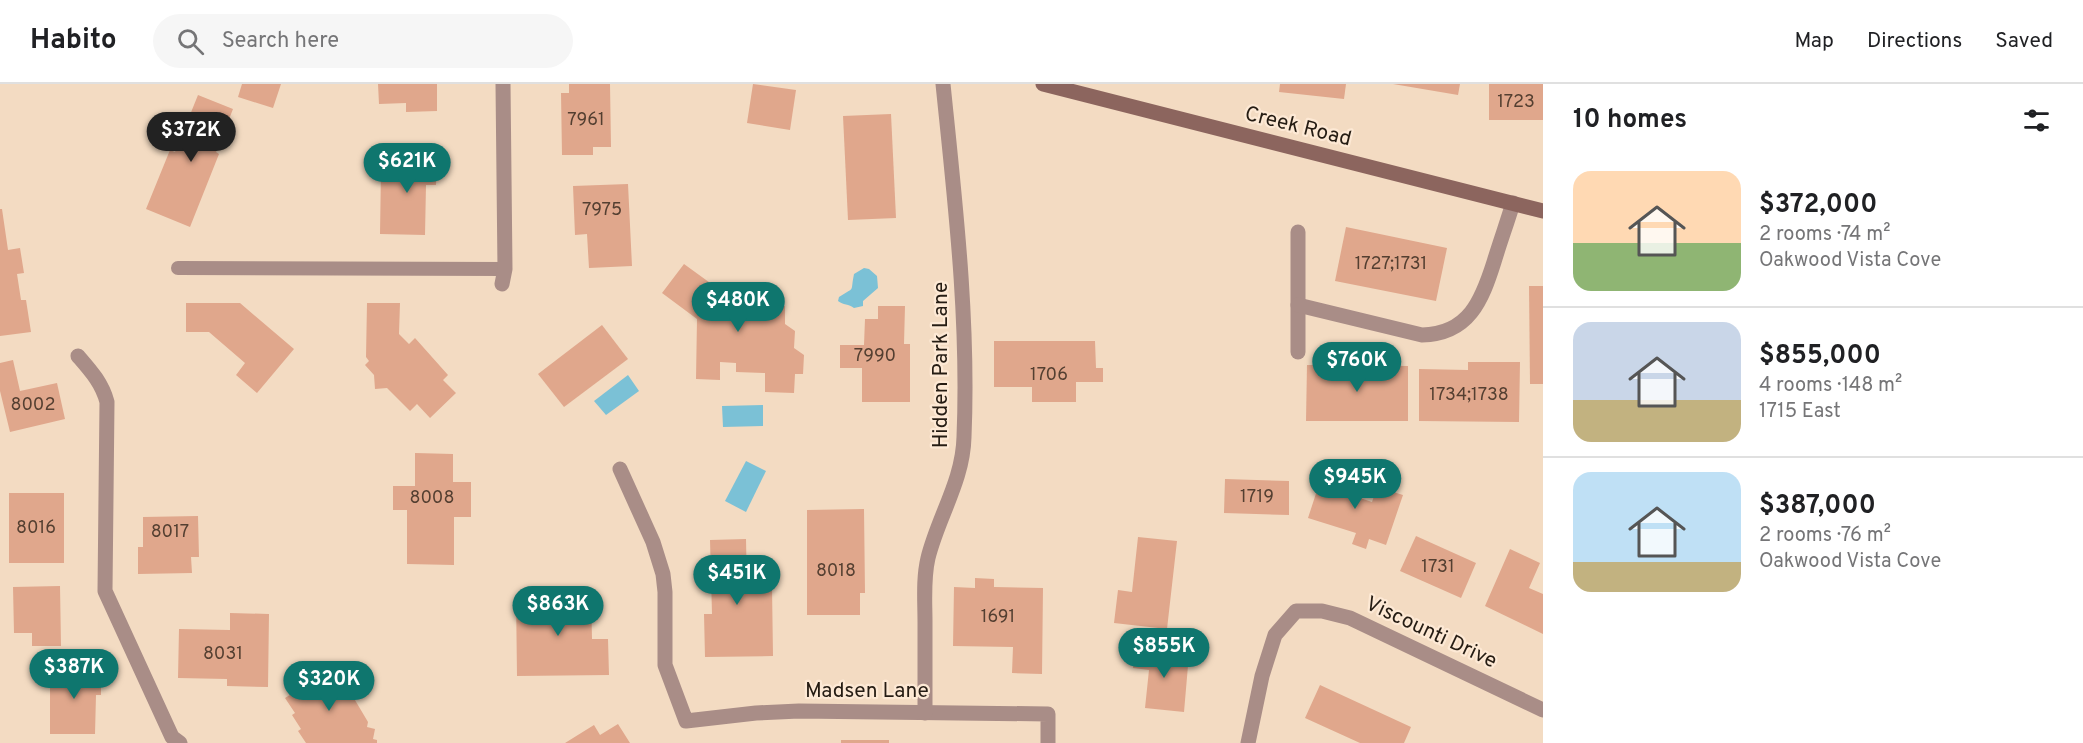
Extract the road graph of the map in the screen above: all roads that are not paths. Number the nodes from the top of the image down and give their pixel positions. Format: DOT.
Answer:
graph roads {
  1 [pos="503,84"];
  2 [pos="944,84"];
  3 [pos="1043,84"];
  4 [pos="1513,203"];
  5 [pos="1543,211"];
  6 [pos="1298,232"];
  7 [pos="178,268"];
  8 [pos="504,276"];
  9 [pos="1298,305"];
  10 [pos="1298,352"];
  11 [pos="78,356"];
  12 [pos="620,469"];
  13 [pos="1543,710"];
  14 [pos="925,713"];
  15 [pos="180,743"];
  16 [pos="1048,743"];
  17 [pos="1248,743"];
  1 -- 8 [label="street"];
  2 -- 14 [label="street, Hidden Park Lane"];
  3 -- 4 [label="street, Creek Road"];
  4 -- 5 [label="street, Creek Road"];
  4 -- 9 [label="street"];
  6 -- 9 [label="street"];
  7 -- 8 [label="lane"];
  9 -- 10 [label="street"];
  11 -- 15 [label="street"];
  12 -- 14 [label="street, Madsen Lane"];
  13 -- 17 [label="street, Viscounti Drive"];
  14 -- 16 [label="street, Madsen Lane"];
}
